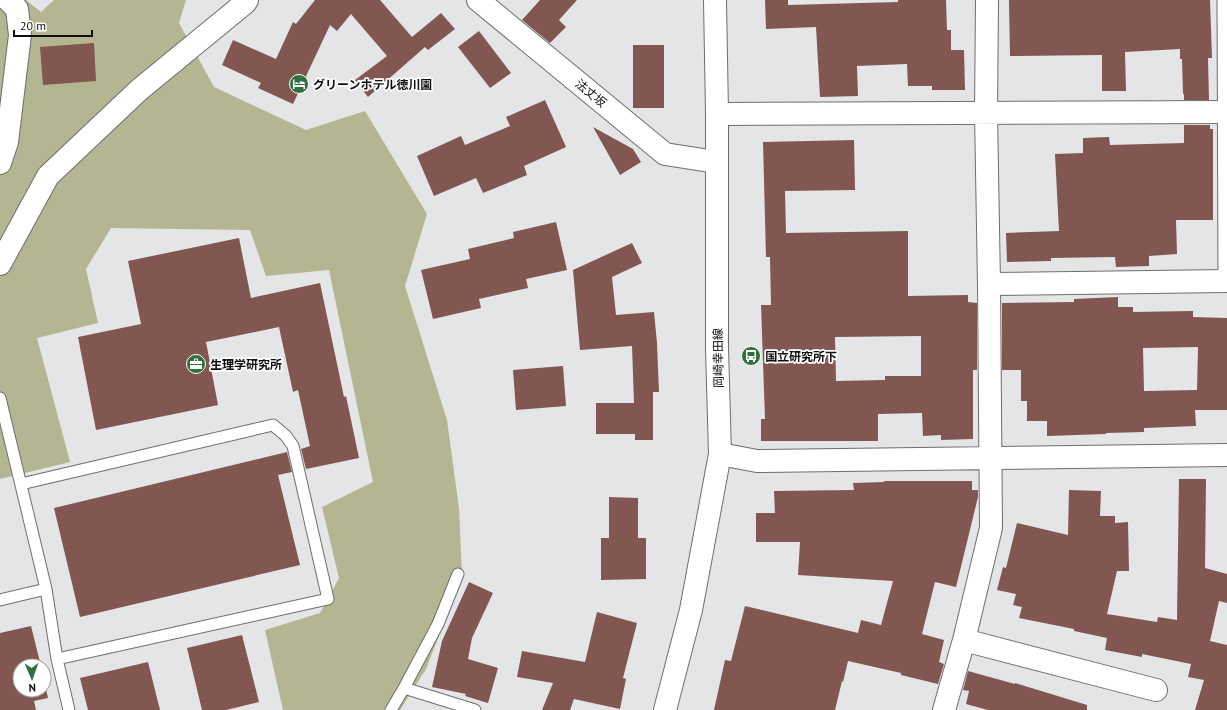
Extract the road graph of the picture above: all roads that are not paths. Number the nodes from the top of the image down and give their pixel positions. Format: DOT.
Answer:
graph roads {
  1 [pos="8,0"];
  2 [pos="247,0"];
  3 [pos="478,0"];
  4 [pos="715,0"];
  5 [pos="987,0"];
  6 [pos="1223,0"];
  7 [pos="1225,112"];
  8 [pos="986,113"];
  9 [pos="717,114"];
  10 [pos="716,162"];
  11 [pos="0,163"];
  12 [pos="0,264"];
  13 [pos="1225,281"];
  14 [pos="989,284"];
  15 [pos="0,398"];
  16 [pos="720,454"];
  17 [pos="1227,455"];
  18 [pos="990,457"];
  19 [pos="21,484"];
  20 [pos="458,574"];
  21 [pos="46,589"];
  22 [pos="0,600"];
  23 [pos="964,640"];
  24 [pos="57,659"];
  25 [pos="404,688"];
  26 [pos="1156,690"];
  27 [pos="69,710"];
  28 [pos="391,710"];
  29 [pos="475,710"];
  30 [pos="665,710"];
  31 [pos="944,710"];
  1 -- 11 [label="street"];
  2 -- 12 [label="street"];
  3 -- 10 [label="street, 法丈坂"];
  4 -- 9 [label="street, 岡崎幸田線"];
  5 -- 8 [label="street"];
  6 -- 7 [label="lane"];
  7 -- 8 [label="street"];
  7 -- 13 [label="lane"];
  8 -- 9 [label="street"];
  8 -- 14 [label="street"];
  9 -- 10 [label="street, 岡崎幸田線"];
  10 -- 16 [label="street, 岡崎幸田線"];
  13 -- 14 [label="street"];
  14 -- 18 [label="street"];
  15 -- 19 [label="lane"];
  16 -- 18 [label="street"];
  16 -- 30 [label="street, 岡崎幸田線"];
  17 -- 18 [label="street"];
  18 -- 23 [label="street"];
  19 -- 21 [label="lane"];
  19 -- 24 [label="lane"];
  20 -- 25 [label="lane"];
  21 -- 22 [label="lane"];
  21 -- 24 [label="lane"];
  23 -- 26 [label="street"];
  23 -- 31 [label="street"];
  24 -- 27 [label="lane"];
  25 -- 28 [label="lane"];
  25 -- 29 [label="lane"];
}
